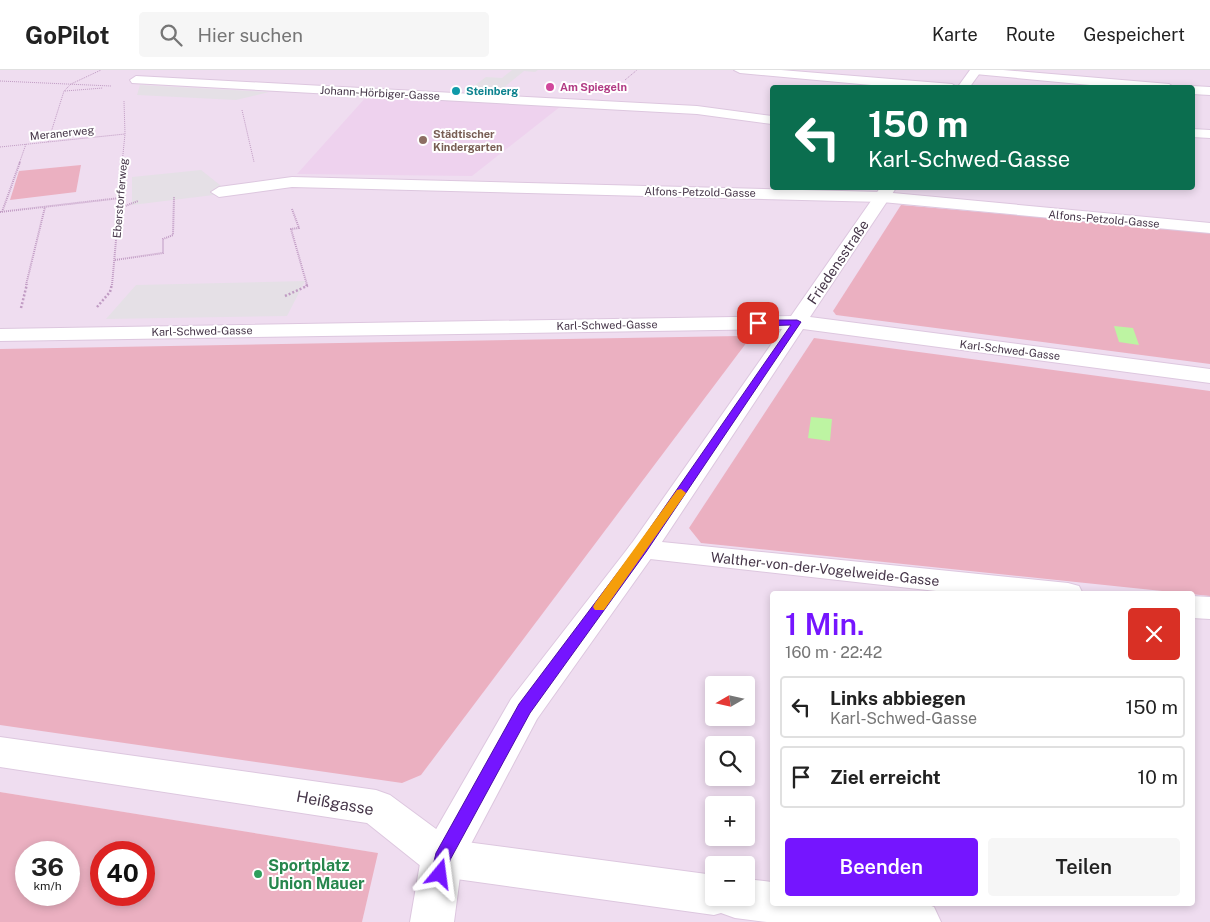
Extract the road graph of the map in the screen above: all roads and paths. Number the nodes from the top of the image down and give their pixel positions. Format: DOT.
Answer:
graph roads {
  1 [pos="101,70"];
  2 [pos="156,70"];
  3 [pos="740,70"];
  4 [pos="976,70"];
  5 [pos="136,80"];
  6 [pos="0,82"];
  7 [pos="71,84"];
  8 [pos="917,85"];
  9 [pos="964,85"];
  10 [pos="1137,85"];
  11 [pos="1195,90"];
  12 [pos="64,91"];
  13 [pos="1210,91"];
  14 [pos="240,104"];
  15 [pos="770,120"];
  16 [pos="1195,133"];
  17 [pos="125,134"];
  18 [pos="1210,134"];
  19 [pos="48,142"];
  20 [pos="26,144"];
  21 [pos="0,147"];
  22 [pos="255,165"];
  23 [pos="283,182"];
  24 [pos="219,192"];
  25 [pos="885,192"];
  26 [pos="174,197"];
  27 [pos="120,198"];
  28 [pos="138,201"];
  29 [pos="45,207"];
  30 [pos="120,208"];
  31 [pos="1,212"];
  32 [pos="1210,228"];
  33 [pos="114,260"];
  34 [pos="285,296"];
  35 [pos="797,322"];
  36 [pos="74,334"];
  37 [pos="7,335"];
  38 [pos="1210,376"];
  39 [pos="642,550"];
  40 [pos="1039,591"];
  41 [pos="1195,607"];
  42 [pos="1210,608"];
  43 [pos="0,752"];
  44 [pos="442,858"];
  45 [pos="705,894"];
  46 [pos="755,900"];
  47 [pos="770,902"];
  48 [pos="797,906"];
  49 [pos="432,922"];
  50 [pos="919,922"];
  1 -- 7 [label="path"];
  2 -- 5 [label="street"];
  3 -- 8 [label="street"];
  4 -- 9 [label="street"];
  4 -- 10 [label="street"];
  5 -- 15 [label="street, Johann-Hörbiger-Gasse"];
  5 -- 17 [label="path, Eberstorferweg"];
  6 -- 7 [label="path"];
  7 -- 12 [label="path"];
  7 -- 12 [label="path"];
  11 -- 13 [label="street"];
  12 -- 19 [label="path"];
  14 -- 22 [label="path"];
  16 -- 18 [label="street"];
  17 -- 19 [label="path, Meranerweg"];
  17 -- 27 [label="path, Eberstorferweg"];
  19 -- 20 [label="path, Meranerweg"];
  20 -- 21 [label="path, Meranerweg"];
  20 -- 31 [label="path"];
  23 -- 24 [label="street, Alfons-Petzold-Gasse"];
  23 -- 25 [label="street, Alfons-Petzold-Gasse"];
  23 -- 34 [label="path"];
  25 -- 32 [label="street, Alfons-Petzold-Gasse"];
  25 -- 35 [label="street, Friedensstraße"];
  26 -- 33 [label="path"];
  27 -- 29 [label="path"];
  27 -- 30 [label="path, Eberstorferweg"];
  28 -- 30 [label="path"];
  29 -- 31 [label="path"];
  29 -- 37 [label="path"];
  30 -- 33 [label="path, Eberstorferweg"];
  33 -- 36 [label="path, Eberstorferweg"];
  35 -- 36 [label="street, Karl-Schwed-Gasse"];
  35 -- 38 [label="street, Karl-Schwed-Gasse"];
  35 -- 39 [label="street, Friedensstraße"];
  36 -- 37 [label="street, Karl-Schwed-Gasse"];
  39 -- 40 [label="street, Walther-von-der-Vogelweide-Gasse"];
  39 -- 44 [label="street, Friedensstraße"];
  41 -- 42 [label="street"];
  43 -- 44 [label="street, Heißgasse"];
  44 -- 45 [label="street, Heißgasse"];
  44 -- 49 [label="street, Friedensstraße"];
  46 -- 47 [label="street"];
  48 -- 50 [label="street"];
}
